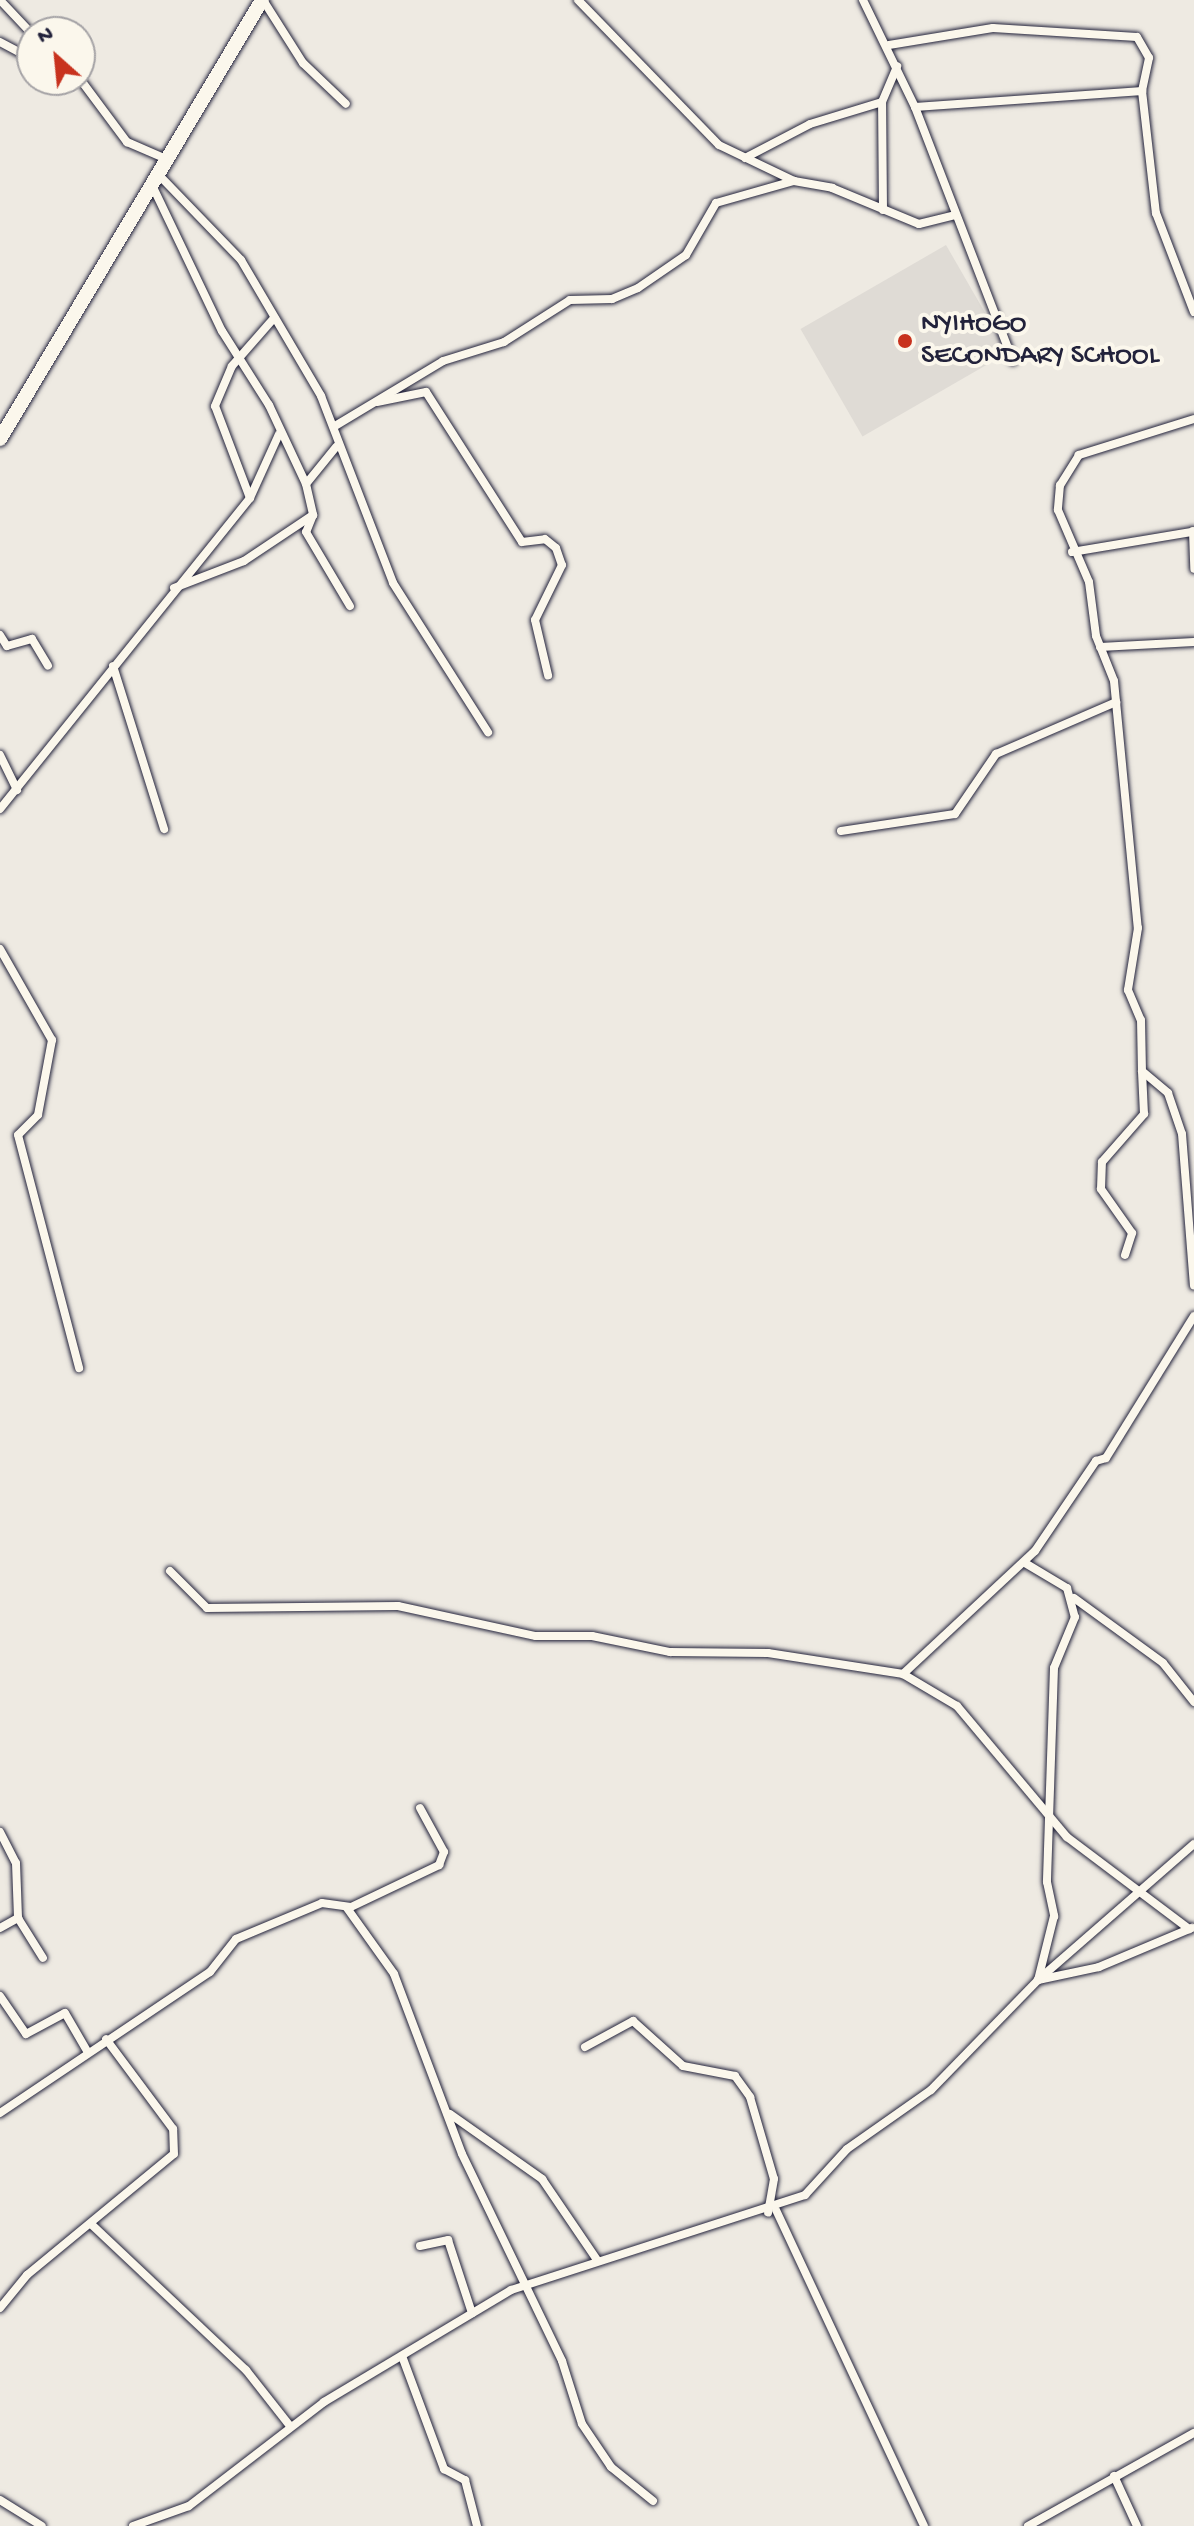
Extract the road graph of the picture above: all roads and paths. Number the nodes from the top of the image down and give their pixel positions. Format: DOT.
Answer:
graph roads {
  1 [pos="0,0"];
  2 [pos="262,0"];
  3 [pos="578,0"];
  4 [pos="863,0"];
  5 [pos="16,17"];
  6 [pos="889,45"];
  7 [pos="897,65"];
  8 [pos="1142,91"];
  9 [pos="93,96"];
  10 [pos="882,102"];
  11 [pos="346,104"];
  12 [pos="915,107"];
  13 [pos="164,158"];
  14 [pos="745,158"];
  15 [pos="153,177"];
  16 [pos="794,181"];
  17 [pos="883,210"];
  18 [pos="955,215"];
  19 [pos="1194,312"];
  20 [pos="274,318"];
  21 [pos="239,359"];
  22 [pos="1013,361"];
  23 [pos="368,405"];
  24 [pos="1194,419"];
  25 [pos="335,426"];
  26 [pos="279,434"];
  27 [pos="0,439"];
  28 [pos="336,447"];
  29 [pos="306,484"];
  30 [pos="250,498"];
  31 [pos="313,515"];
  32 [pos="1193,531"];
  33 [pos="1072,552"];
  34 [pos="1194,569"];
  35 [pos="174,588"];
  36 [pos="350,606"];
  37 [pos="0,635"];
  38 [pos="1194,642"];
  39 [pos="1100,647"];
  40 [pos="48,666"];
  41 [pos="113,666"];
  42 [pos="548,675"];
  43 [pos="1116,702"];
  44 [pos="488,732"];
  45 [pos="0,755"];
  46 [pos="17,790"];
  47 [pos="0,809"];
  48 [pos="164,829"];
  49 [pos="841,831"];
  50 [pos="0,949"];
  51 [pos="1142,1071"];
  52 [pos="1125,1255"];
  53 [pos="1194,1286"];
  54 [pos="1194,1316"];
  55 [pos="79,1368"];
  56 [pos="1025,1563"];
  57 [pos="170,1571"];
  58 [pos="1073,1598"];
  59 [pos="903,1674"];
  60 [pos="1194,1702"];
  61 [pos="420,1808"];
  62 [pos="1051,1814"];
  63 [pos="0,1832"];
  64 [pos="1194,1844"];
  65 [pos="1140,1893"];
  66 [pos="347,1908"];
  67 [pos="18,1918"];
  68 [pos="0,1928"];
  69 [pos="1192,1928"];
  70 [pos="43,1958"];
  71 [pos="1038,1980"];
  72 [pos="0,1996"];
  73 [pos="106,2039"];
  74 [pos="585,2047"];
  75 [pos="87,2051"];
  76 [pos="0,2113"];
  77 [pos="450,2113"];
  78 [pos="772,2211"];
  79 [pos="91,2224"];
  80 [pos="420,2246"];
  81 [pos="597,2260"];
  82 [pos="520,2286"];
  83 [pos="0,2308"];
  84 [pos="472,2313"];
  85 [pos="402,2356"];
  86 [pos="290,2426"];
  87 [pos="1194,2433"];
  88 [pos="1114,2476"];
  89 [pos="0,2500"];
  90 [pos="653,2501"];
  91 [pos="42,2526"];
  92 [pos="133,2526"];
  93 [pos="477,2526"];
  94 [pos="924,2526"];
  95 [pos="1028,2526"];
  96 [pos="1137,2526"];
  1 -- 5 [label="street"];
  2 -- 11 [label="street"];
  2 -- 13 [label="main road"];
  3 -- 14 [label="street"];
  4 -- 6 [label="street"];
  6 -- 7 [label="street"];
  6 -- 8 [label="street"];
  7 -- 10 [label="street"];
  7 -- 12 [label="street"];
  8 -- 12 [label="street"];
  8 -- 19 [label="street"];
  9 -- 13 [label="street"];
  10 -- 14 [label="street"];
  10 -- 17 [label="street"];
  12 -- 18 [label="street"];
  13 -- 15 [label="main road"];
  14 -- 16 [label="street"];
  15 -- 20 [label="street"];
  15 -- 21 [label="street"];
  15 -- 27 [label="main road"];
  16 -- 17 [label="street"];
  16 -- 23 [label="street"];
  17 -- 18 [label="street"];
  18 -- 22 [label="street"];
  20 -- 21 [label="street"];
  20 -- 25 [label="street"];
  21 -- 26 [label="street"];
  21 -- 30 [label="street"];
  23 -- 25 [label="street"];
  23 -- 42 [label="street"];
  24 -- 33 [label="street"];
  25 -- 28 [label="street"];
  26 -- 29 [label="street"];
  26 -- 30 [label="street"];
  28 -- 29 [label="street"];
  28 -- 44 [label="street"];
  29 -- 31 [label="street"];
  30 -- 35 [label="street"];
  31 -- 35 [label="street"];
  31 -- 36 [label="street"];
  32 -- 33 [label="street"];
  32 -- 34 [label="street"];
  33 -- 39 [label="street"];
  35 -- 41 [label="street"];
  37 -- 40 [label="street"];
  38 -- 39 [label="street"];
  39 -- 43 [label="street"];
  41 -- 46 [label="street"];
  41 -- 48 [label="street"];
  43 -- 49 [label="street"];
  43 -- 51 [label="street"];
  45 -- 46 [label="street"];
  46 -- 47 [label="street"];
  50 -- 55 [label="street"];
  51 -- 52 [label="street"];
  51 -- 53 [label="street"];
  54 -- 56 [label="street"];
  56 -- 58 [label="street"];
  56 -- 59 [label="street"];
  57 -- 59 [label="street"];
  58 -- 60 [label="street"];
  58 -- 62 [label="street"];
  59 -- 62 [label="street"];
  61 -- 66 [label="street"];
  62 -- 65 [label="street"];
  62 -- 71 [label="street"];
  63 -- 67 [label="street"];
  64 -- 65 [label="street"];
  65 -- 69 [label="street"];
  65 -- 71 [label="street"];
  66 -- 73 [label="street"];
  66 -- 77 [label="street"];
  67 -- 68 [label="street"];
  67 -- 70 [label="street"];
  69 -- 71 [label="street"];
  71 -- 78 [label="street"];
  72 -- 75 [label="street"];
  73 -- 75 [label="street"];
  73 -- 79 [label="street"];
  74 -- 78 [label="street"];
  75 -- 76 [label="street"];
  77 -- 81 [label="street"];
  77 -- 82 [label="street"];
  78 -- 81 [label="street"];
  78 -- 94 [label="street"];
  79 -- 83 [label="street"];
  79 -- 86 [label="street"];
  80 -- 84 [label="street"];
  81 -- 82 [label="street"];
  82 -- 84 [label="street"];
  82 -- 90 [label="street"];
  84 -- 85 [label="street"];
  85 -- 86 [label="street"];
  85 -- 93 [label="street"];
  86 -- 92 [label="street"];
  87 -- 88 [label="street"];
  88 -- 95 [label="street"];
  88 -- 96 [label="street"];
  89 -- 91 [label="street"];
}
